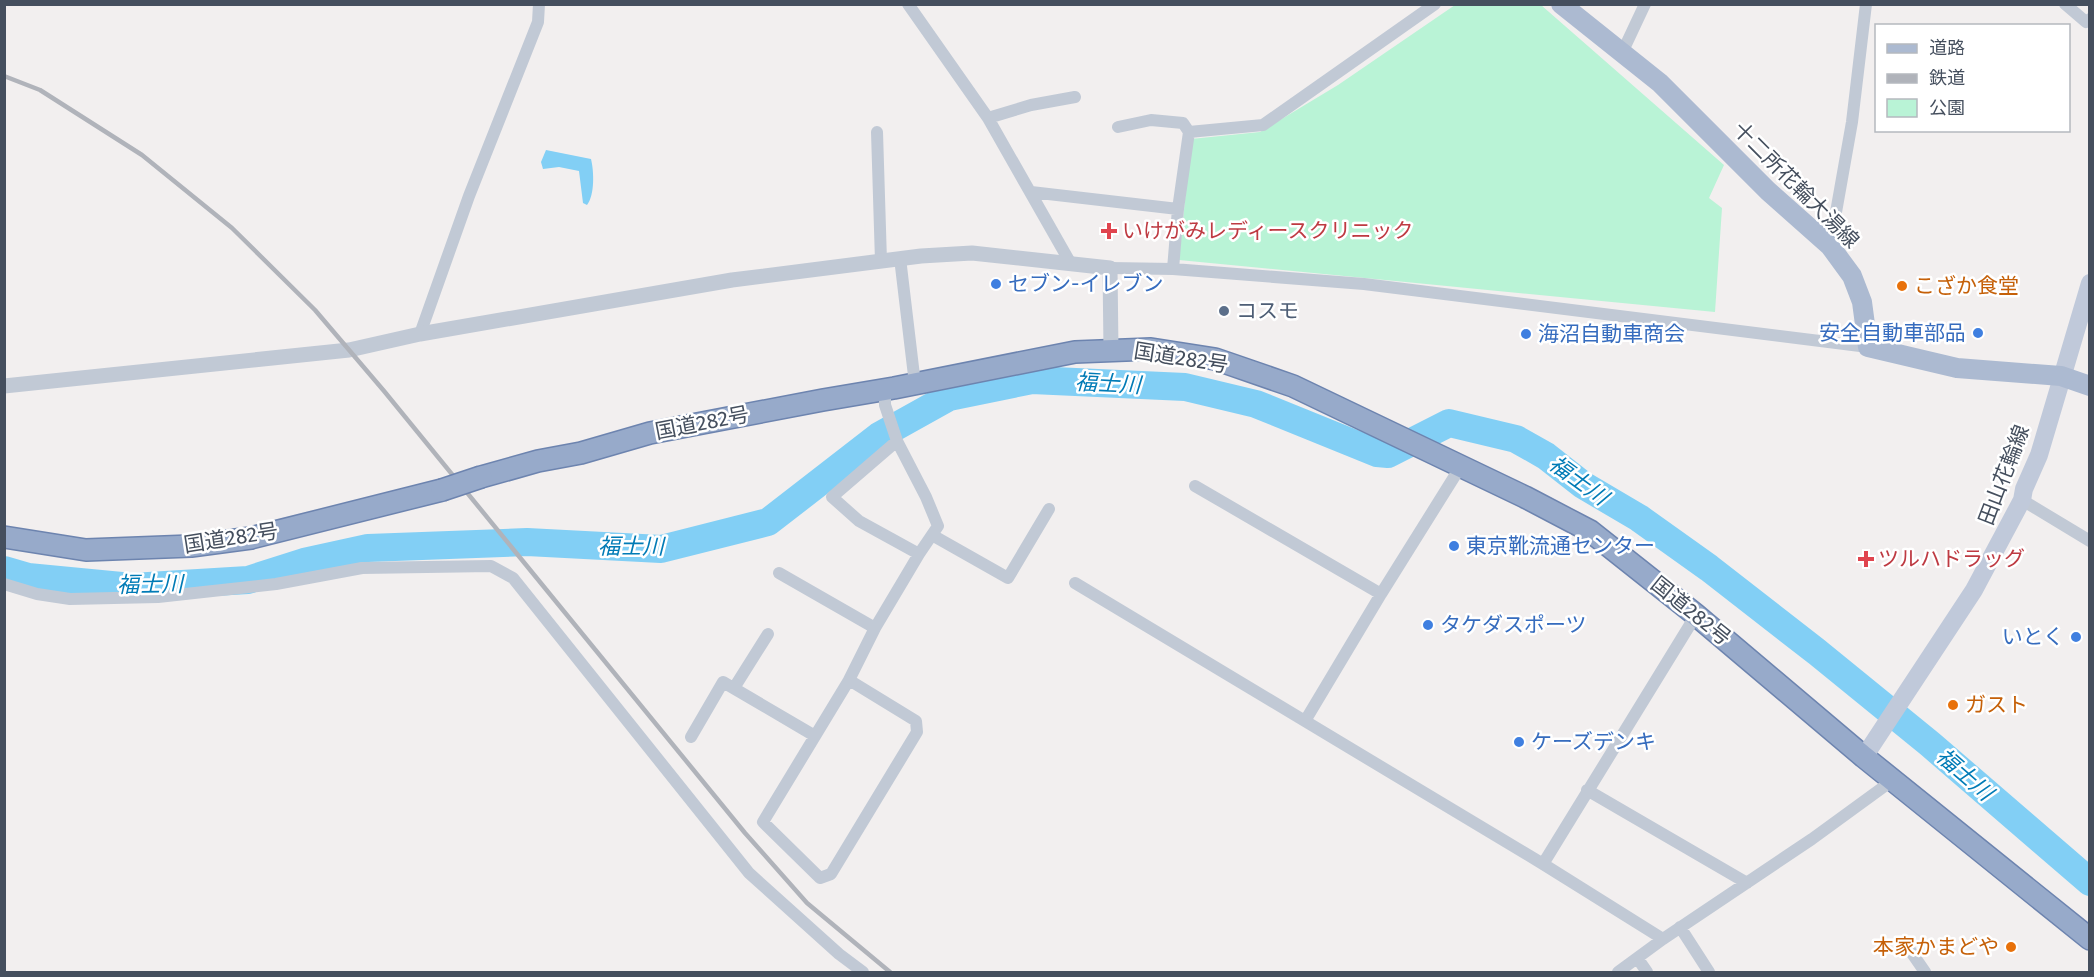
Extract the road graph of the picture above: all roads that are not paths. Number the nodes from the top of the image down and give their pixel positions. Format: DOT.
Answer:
graph roads {
  1 [pos="539,4"];
  2 [pos="908,4"];
  3 [pos="1435,4"];
  4 [pos="1561,4"];
  5 [pos="1645,4"];
  6 [pos="1866,4"];
  7 [pos="2065,4"];
  8 [pos="2090,19"];
  9 [pos="1622,53"];
  10 [pos="1075,97"];
  11 [pos="988,118"];
  12 [pos="1118,127"];
  13 [pos="877,132"];
  14 [pos="1189,132"];
  15 [pos="1030,192"];
  16 [pos="1178,209"];
  17 [pos="1830,246"];
  18 [pos="900,258"];
  19 [pos="881,261"];
  20 [pos="1071,264"];
  21 [pos="1110,268"];
  22 [pos="1173,269"];
  23 [pos="2090,283"];
  24 [pos="420,334"];
  25 [pos="1868,347"];
  26 [pos="1111,350"];
  27 [pos="2061,376"];
  28 [pos="915,384"];
  29 [pos="4,386"];
  30 [pos="2090,386"];
  31 [pos="885,398"];
  32 [pos="896,440"];
  33 [pos="1461,466"];
  34 [pos="1195,486"];
  35 [pos="2022,500"];
  36 [pos="1049,509"];
  37 [pos="932,535"];
  38 [pos="4,537"];
  39 [pos="2090,541"];
  40 [pos="919,554"];
  41 [pos="779,573"];
  42 [pos="1075,583"];
  43 [pos="4,584"];
  44 [pos="1381,594"];
  45 [pos="1696,615"];
  46 [pos="875,628"];
  47 [pos="768,634"];
  48 [pos="849,680"];
  49 [pos="734,688"];
  50 [pos="1305,721"];
  51 [pos="815,736"];
  52 [pos="691,737"];
  53 [pos="1864,757"];
  54 [pos="1893,780"];
  55 [pos="1587,790"];
  56 [pos="1543,864"];
  57 [pos="1747,883"];
  58 [pos="1680,927"];
  59 [pos="1663,939"];
  60 [pos="2090,939"];
  61 [pos="1905,943"];
  62 [pos="1638,959"];
  63 [pos="863,972"];
  64 [pos="1618,972"];
  65 [pos="1647,972"];
  66 [pos="1709,972"];
  67 [pos="1925,972"];
  1 -- 24 [label="street"];
  2 -- 11 [label="street"];
  3 -- 14 [label="street"];
  4 -- 9 [label="main road, 十二所花輪大湯線"];
  5 -- 9 [label="street"];
  6 -- 17 [label="street"];
  7 -- 8 [label="street"];
  9 -- 17 [label="main road, 十二所花輪大湯線"];
  10 -- 11 [label="street"];
  11 -- 15 [label="street"];
  12 -- 14 [label="street"];
  13 -- 19 [label="street"];
  14 -- 16 [label="street"];
  15 -- 16 [label="street"];
  15 -- 20 [label="street"];
  16 -- 22 [label="street"];
  17 -- 25 [label="main road, 十二所花輪大湯線"];
  18 -- 19 [label="street"];
  18 -- 20 [label="street"];
  18 -- 28 [label="street"];
  19 -- 24 [label="street"];
  20 -- 21 [label="street"];
  21 -- 22 [label="street"];
  21 -- 26 [label="street"];
  22 -- 25 [label="street"];
  23 -- 27 [label="main road, 田山花輪線"];
  24 -- 29 [label="street"];
  25 -- 27 [label="main road"];
  26 -- 28 [label="highway, 国道282号"];
  26 -- 33 [label="highway, 国道282号"];
  27 -- 30 [label="main road"];
  27 -- 35 [label="main road, 田山花輪線"];
  28 -- 31 [label="highway, 国道282号"];
  31 -- 32 [label="street"];
  31 -- 38 [label="highway, 国道282号, bridge"];
  32 -- 37 [label="street"];
  32 -- 40 [label="street"];
  33 -- 44 [label="street"];
  33 -- 45 [label="highway, 国道282号"];
  34 -- 44 [label="street"];
  35 -- 39 [label="street"];
  35 -- 53 [label="main road, 田山花輪線"];
  36 -- 37 [label="street"];
  37 -- 40 [label="street"];
  40 -- 46 [label="street"];
  41 -- 46 [label="street"];
  42 -- 50 [label="street"];
  43 -- 63 [label="street"];
  44 -- 50 [label="street"];
  45 -- 53 [label="highway, 国道282号"];
  45 -- 55 [label="street"];
  46 -- 48 [label="street"];
  47 -- 49 [label="street"];
  48 -- 51 [label="street"];
  48 -- 51 [label="street"];
  49 -- 51 [label="street"];
  49 -- 52 [label="street"];
  50 -- 56 [label="street"];
  53 -- 54 [label="highway, 国道282号"];
  54 -- 57 [label="street"];
  54 -- 60 [label="highway, 国道282号"];
  55 -- 56 [label="street"];
  55 -- 57 [label="street"];
  56 -- 59 [label="street"];
  57 -- 58 [label="street"];
  58 -- 59 [label="street"];
  58 -- 66 [label="street"];
  59 -- 62 [label="street"];
  61 -- 67 [label="street"];
  62 -- 64 [label="street"];
  62 -- 65 [label="street"];
}
